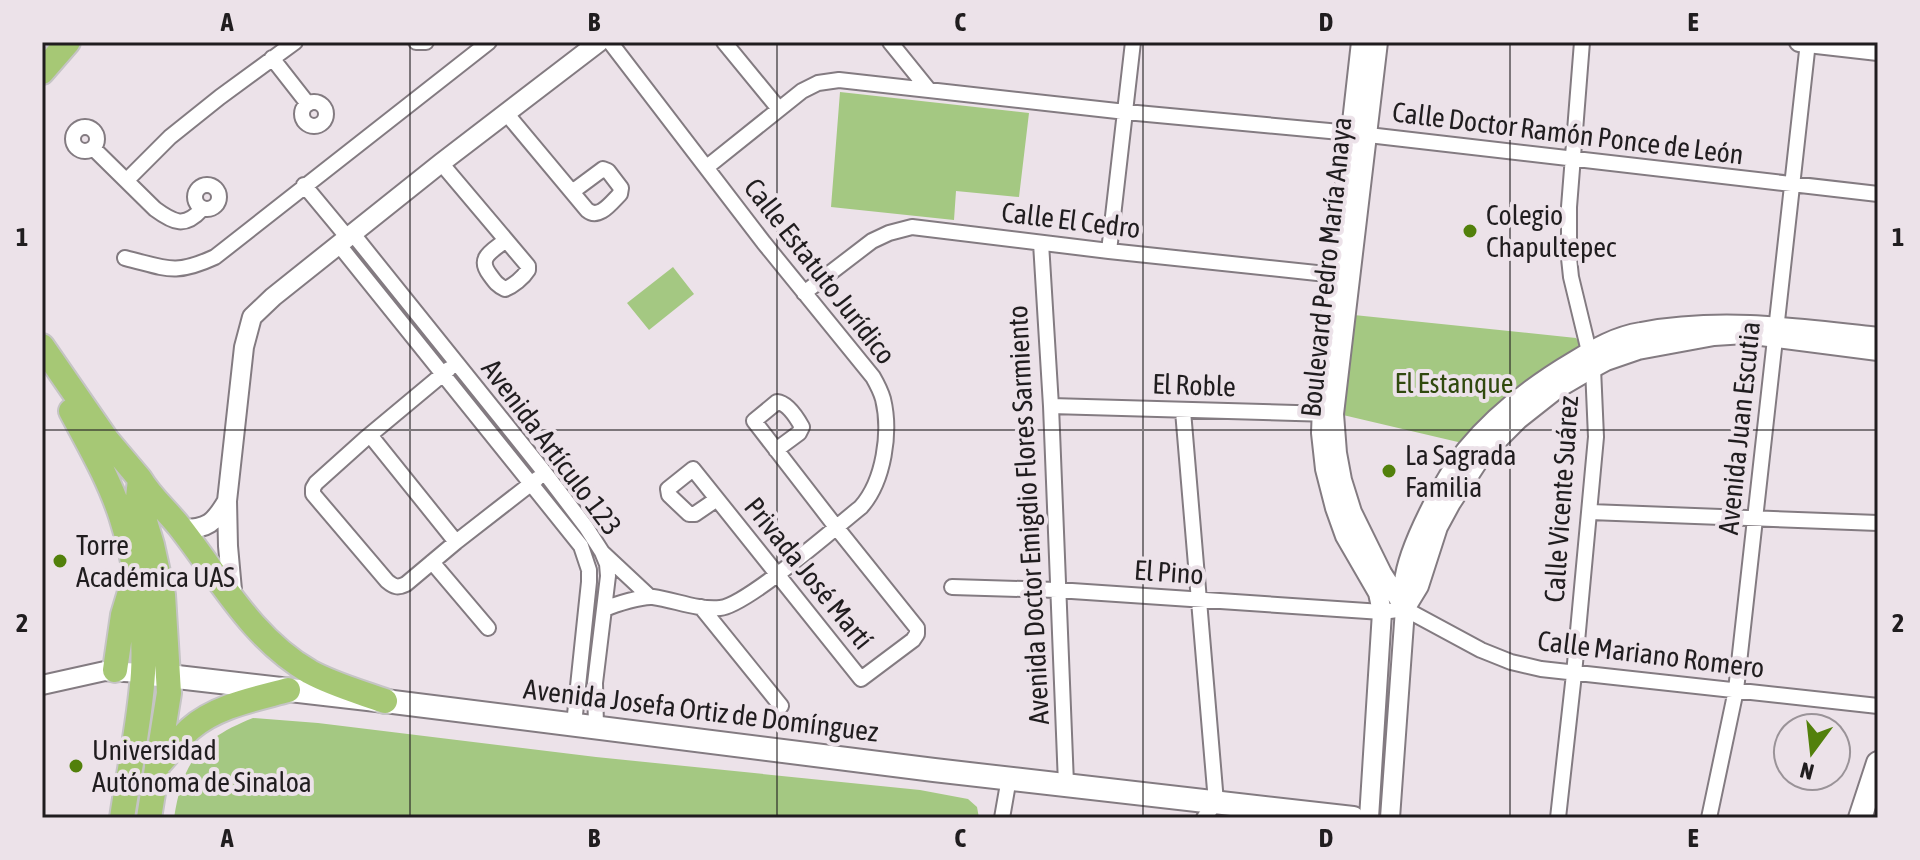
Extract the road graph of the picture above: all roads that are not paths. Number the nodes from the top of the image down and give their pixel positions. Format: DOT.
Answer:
graph roads {
  1 [pos="67,42"];
  2 [pos="295,42"];
  3 [pos="416,42"];
  4 [pos="426,42"];
  5 [pos="489,42"];
  6 [pos="599,42"];
  7 [pos="610,42"];
  8 [pos="724,42"];
  9 [pos="890,42"];
  10 [pos="1133,42"];
  11 [pos="1361,42"];
  12 [pos="1378,42"];
  13 [pos="1582,42"];
  14 [pos="1799,42"];
  15 [pos="1808,42"];
  16 [pos="1878,51"];
  17 [pos="42,58"];
  18 [pos="272,58"];
  19 [pos="42,72"];
  20 [pos="928,89"];
  21 [pos="308,104"];
  22 [pos="779,109"];
  23 [pos="1126,112"];
  24 [pos="506,113"];
  25 [pos="1359,134"];
  26 [pos="93,148"];
  27 [pos="1572,160"];
  28 [pos="441,163"];
  29 [pos="707,167"];
  30 [pos="127,180"];
  31 [pos="304,185"];
  32 [pos="1791,185"];
  33 [pos="572,192"];
  34 [pos="1878,194"];
  35 [pos="202,209"];
  36 [pos="347,239"];
  37 [pos="506,240"];
  38 [pos="1041,243"];
  39 [pos="1109,251"];
  40 [pos="125,258"];
  41 [pos="1342,276"];
  42 [pos="804,293"];
  43 [pos="1775,332"];
  44 [pos="1878,337"];
  45 [pos="42,346"];
  46 [pos="1878,351"];
  47 [pos="1591,360"];
  48 [pos="456,364"];
  49 [pos="42,370"];
  50 [pos="442,375"];
  51 [pos="1051,406"];
  52 [pos="1183,411"];
  53 [pos="1327,414"];
  54 [pos="370,435"];
  55 [pos="776,450"];
  56 [pos="545,473"];
  57 [pos="140,479"];
  58 [pos="531,484"];
  59 [pos="717,499"];
  60 [pos="227,501"];
  61 [pos="1590,512"];
  62 [pos="1756,517"];
  63 [pos="1878,523"];
  64 [pos="179,526"];
  65 [pos="836,527"];
  66 [pos="456,542"];
  67 [pos="602,552"];
  68 [pos="432,562"];
  69 [pos="776,575"];
  70 [pos="135,576"];
  71 [pos="952,587"];
  72 [pos="1057,590"];
  73 [pos="649,596"];
  74 [pos="1199,600"];
  75 [pos="234,602"];
  76 [pos="701,607"];
  77 [pos="605,609"];
  78 [pos="1405,609"];
  79 [pos="1382,612"];
  80 [pos="488,628"];
  81 [pos="115,670"];
  82 [pos="143,673"];
  83 [pos="1574,674"];
  84 [pos="169,675"];
  85 [pos="42,685"];
  86 [pos="288,690"];
  87 [pos="1736,690"];
  88 [pos="385,701"];
  89 [pos="781,706"];
  90 [pos="1878,706"];
  91 [pos="585,725"];
  92 [pos="1878,763"];
  93 [pos="157,766"];
  94 [pos="1009,778"];
  95 [pos="1066,784"];
  96 [pos="1210,810"];
  97 [pos="122,818"];
  98 [pos="149,818"];
  99 [pos="1002,818"];
  100 [pos="1353,818"];
  101 [pos="1369,818"];
  102 [pos="1390,818"];
  103 [pos="1558,818"];
  104 [pos="1709,818"];
  105 [pos="1860,818"];
  1 -- 17 [label="main road"];
  1 -- 19 [label="main road"];
  2 -- 18 [label="street"];
  3 -- 4 [label="street"];
  5 -- 31 [label="street"];
  6 -- 24 [label="street"];
  7 -- 29 [label="street, Calle Estatuto Jurídico"];
  8 -- 22 [label="street"];
  9 -- 20 [label="street"];
  10 -- 23 [label="street"];
  11 -- 25 [label="street, Boulevard Pedro María Anaya"];
  12 -- 25 [label="street, Boulevard Pedro María Anaya"];
  13 -- 27 [label="street, Calle Vicente Suárez"];
  14 -- 15 [label="street"];
  15 -- 16 [label="street"];
  15 -- 32 [label="street, Avenida Juan Escutia"];
  18 -- 21 [label="street"];
  18 -- 30 [label="street"];
  20 -- 22 [label="street, Calle Doctor Ramón Ponce de León"];
  20 -- 23 [label="street, Calle Doctor Ramón Ponce de León"];
  22 -- 29 [label="street, Calle Doctor Ramón Ponce de León"];
  23 -- 25 [label="street, Calle Doctor Ramón Ponce de León"];
  23 -- 39 [label="street"];
  24 -- 28 [label="street"];
  24 -- 33 [label="street"];
  25 -- 27 [label="street, Calle Doctor Ramón Ponce de León"];
  25 -- 41 [label="street, Boulevard Pedro María Anaya"];
  26 -- 30 [label="street"];
  27 -- 32 [label="street, Calle Doctor Ramón Ponce de León"];
  27 -- 47 [label="street, Calle Vicente Suárez"];
  28 -- 36 [label="street"];
  28 -- 37 [label="street"];
  29 -- 42 [label="street, Calle Estatuto Jurídico"];
  30 -- 35 [label="street"];
  31 -- 36 [label="street"];
  31 -- 40 [label="street"];
  32 -- 34 [label="street, Calle Doctor Ramón Ponce de León"];
  32 -- 43 [label="street, Avenida Juan Escutia"];
  33 -- 33 [label="street"];
  36 -- 48 [label="street, Avenida Artículo 123"];
  36 -- 50 [label="street, Avenida Artículo 123"];
  36 -- 60 [label="street"];
  37 -- 37 [label="street"];
  38 -- 39 [label="street, Calle El Cedro"];
  38 -- 42 [label="street, Calle El Cedro"];
  38 -- 51 [label="street, Avenida Doctor Emigdio Flores Sarmiento"];
  39 -- 41 [label="street, Calle El Cedro"];
  41 -- 53 [label="street, Boulevard Pedro María Anaya"];
  42 -- 65 [label="street, Calle Estatuto Jurídico"];
  43 -- 44 [label="street"];
  43 -- 46 [label="street"];
  43 -- 47 [label="street"];
  43 -- 62 [label="street, Avenida Juan Escutia"];
  45 -- 57 [label="main road"];
  47 -- 61 [label="street, Calle Vicente Suárez"];
  47 -- 78 [label="street"];
  48 -- 50 [label="street"];
  48 -- 56 [label="street, Avenida Artículo 123"];
  49 -- 70 [label="main road"];
  50 -- 54 [label="street"];
  50 -- 58 [label="street, Avenida Artículo 123"];
  51 -- 52 [label="street, El Roble"];
  51 -- 72 [label="street, Avenida Doctor Emigdio Flores Sarmiento"];
  52 -- 53 [label="street, El Roble"];
  52 -- 74 [label="street"];
  53 -- 78 [label="street, Boulevard Pedro María Anaya"];
  53 -- 79 [label="street, Boulevard Pedro María Anaya"];
  54 -- 66 [label="street"];
  54 -- 68 [label="street"];
  55 -- 55 [label="street, Privada José Martí"];
  55 -- 65 [label="street, Privada José Martí"];
  56 -- 58 [label="street"];
  56 -- 67 [label="street, Avenida Artículo 123"];
  57 -- 64 [label="main road"];
  57 -- 84 [label="main road"];
  58 -- 66 [label="street"];
  58 -- 91 [label="street, Avenida Artículo 123"];
  59 -- 69 [label="street, Privada José Martí"];
  60 -- 64 [label="street"];
  60 -- 75 [label="street"];
  61 -- 62 [label="street"];
  61 -- 83 [label="street, Calle Vicente Suárez"];
  62 -- 63 [label="street"];
  62 -- 87 [label="street, Avenida Juan Escutia"];
  64 -- 75 [label="main road"];
  65 -- 69 [label="street, Calle Estatuto Jurídico"];
  65 -- 69 [label="street, Privada José Martí"];
  66 -- 68 [label="street"];
  67 -- 73 [label="street"];
  67 -- 77 [label="street, Avenida Artículo 123"];
  68 -- 80 [label="street"];
  69 -- 76 [label="street, Calle Estatuto Jurídico"];
  70 -- 81 [label="main road"];
  70 -- 82 [label="main road"];
  71 -- 72 [label="street, El Pino"];
  72 -- 74 [label="street, El Pino"];
  72 -- 95 [label="street, Avenida Doctor Emigdio Flores Sarmiento"];
  73 -- 76 [label="street, Calle Estatuto Jurídico"];
  73 -- 77 [label="street"];
  74 -- 79 [label="street, El Pino"];
  74 -- 96 [label="street"];
  75 -- 88 [label="main road"];
  76 -- 89 [label="street"];
  77 -- 91 [label="street, Avenida Artículo 123"];
  78 -- 79 [label="street"];
  78 -- 83 [label="street, Calle Mariano Romero"];
  78 -- 102 [label="street"];
  79 -- 101 [label="street, Boulevard Pedro María Anaya"];
  81 -- 82 [label="street, Avenida Josefa Ortiz de Domínguez"];
  81 -- 85 [label="street, Avenida Josefa Ortiz de Domínguez"];
  82 -- 84 [label="main road, Avenida Josefa Ortiz de Domínguez"];
  82 -- 97 [label="main road"];
  83 -- 87 [label="street, Calle Mariano Romero"];
  83 -- 103 [label="street, Calle Vicente Suárez"];
  84 -- 86 [label="main road, Avenida Josefa Ortiz de Domínguez"];
  84 -- 93 [label="main road"];
  86 -- 88 [label="main road, Avenida Josefa Ortiz de Domínguez"];
  86 -- 93 [label="main road"];
  87 -- 90 [label="street, Calle Mariano Romero"];
  87 -- 104 [label="street, Avenida Juan Escutia"];
  88 -- 91 [label="main road, Avenida Josefa Ortiz de Domínguez"];
  91 -- 94 [label="main road, Avenida Josefa Ortiz de Domínguez"];
  92 -- 105 [label="main road"];
  93 -- 98 [label="main road"];
  94 -- 95 [label="main road, Avenida Josefa Ortiz de Domínguez"];
  94 -- 99 [label="street"];
  95 -- 96 [label="main road, Avenida Josefa Ortiz de Domínguez"];
  96 -- 100 [label="main road, Avenida Josefa Ortiz de Domínguez"];
}
